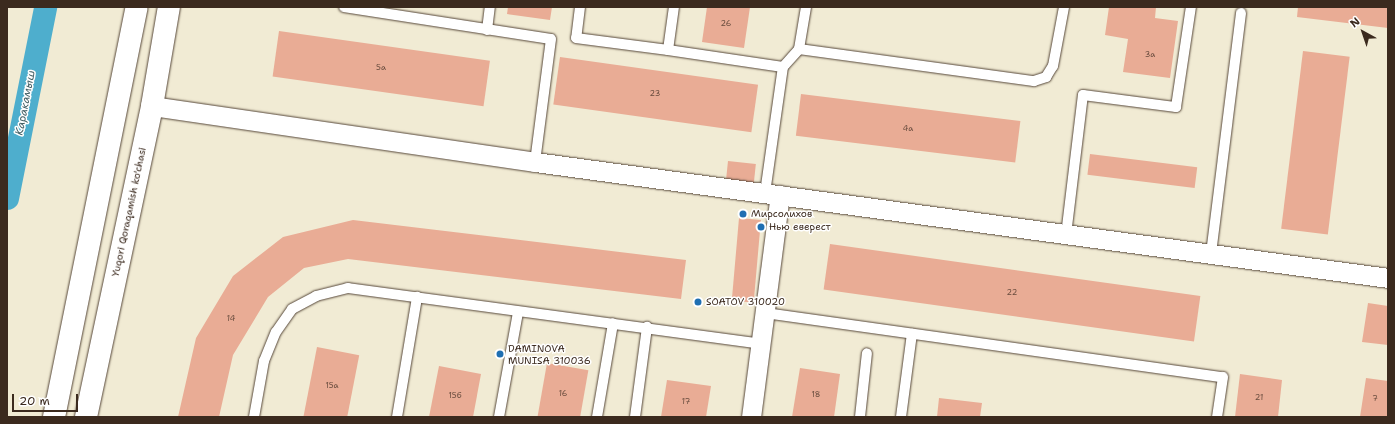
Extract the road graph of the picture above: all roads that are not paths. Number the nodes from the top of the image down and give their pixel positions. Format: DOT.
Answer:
graph roads {
  1 [pos="137,7"];
  2 [pos="169,7"];
  3 [pos="344,7"];
  4 [pos="490,7"];
  5 [pos="580,7"];
  6 [pos="674,7"];
  7 [pos="806,7"];
  8 [pos="1064,7"];
  9 [pos="1191,7"];
  10 [pos="1241,13"];
  11 [pos="487,30"];
  12 [pos="799,49"];
  13 [pos="668,50"];
  14 [pos="783,67"];
  15 [pos="152,106"];
  16 [pos="535,162"];
  17 [pos="772,194"];
  18 [pos="1066,234"];
  19 [pos="1211,254"];
  20 [pos="1388,278"];
  21 [pos="417,297"];
  22 [pos="518,312"];
  23 [pos="765,313"];
  24 [pos="612,323"];
  25 [pos="647,327"];
  26 [pos="912,334"];
  27 [pos="761,344"];
  28 [pos="867,353"];
  29 [pos="54,417"];
  30 [pos="86,417"];
  31 [pos="254,417"];
  32 [pos="397,417"];
  33 [pos="499,417"];
  34 [pos="597,417"];
  35 [pos="635,417"];
  36 [pos="751,417"];
  37 [pos="860,417"];
  38 [pos="901,417"];
  39 [pos="1217,417"];
  1 -- 29 [label="main road"];
  2 -- 15 [label="main road, Yuqori Qoraqamish ko'chasi"];
  3 -- 11 [label="lane"];
  4 -- 11 [label="lane"];
  5 -- 13 [label="lane"];
  6 -- 13 [label="lane"];
  7 -- 12 [label="lane"];
  8 -- 12 [label="lane"];
  9 -- 18 [label="lane"];
  10 -- 19 [label="lane"];
  11 -- 16 [label="lane"];
  12 -- 14 [label="lane"];
  13 -- 14 [label="lane"];
  14 -- 17 [label="lane"];
  15 -- 16 [label="street"];
  15 -- 30 [label="main road, Yuqori Qoraqamish ko'chasi"];
  16 -- 17 [label="street"];
  17 -- 18 [label="street"];
  17 -- 23 [label="street"];
  18 -- 19 [label="street"];
  19 -- 20 [label="street"];
  21 -- 22 [label="lane"];
  21 -- 31 [label="lane"];
  21 -- 32 [label="lane"];
  22 -- 24 [label="lane"];
  22 -- 33 [label="lane"];
  23 -- 26 [label="lane"];
  23 -- 27 [label="street"];
  24 -- 25 [label="lane"];
  24 -- 34 [label="lane"];
  25 -- 27 [label="lane"];
  25 -- 35 [label="lane"];
  26 -- 38 [label="lane"];
  26 -- 39 [label="lane"];
  27 -- 36 [label="street"];
  28 -- 37 [label="lane"];
}
